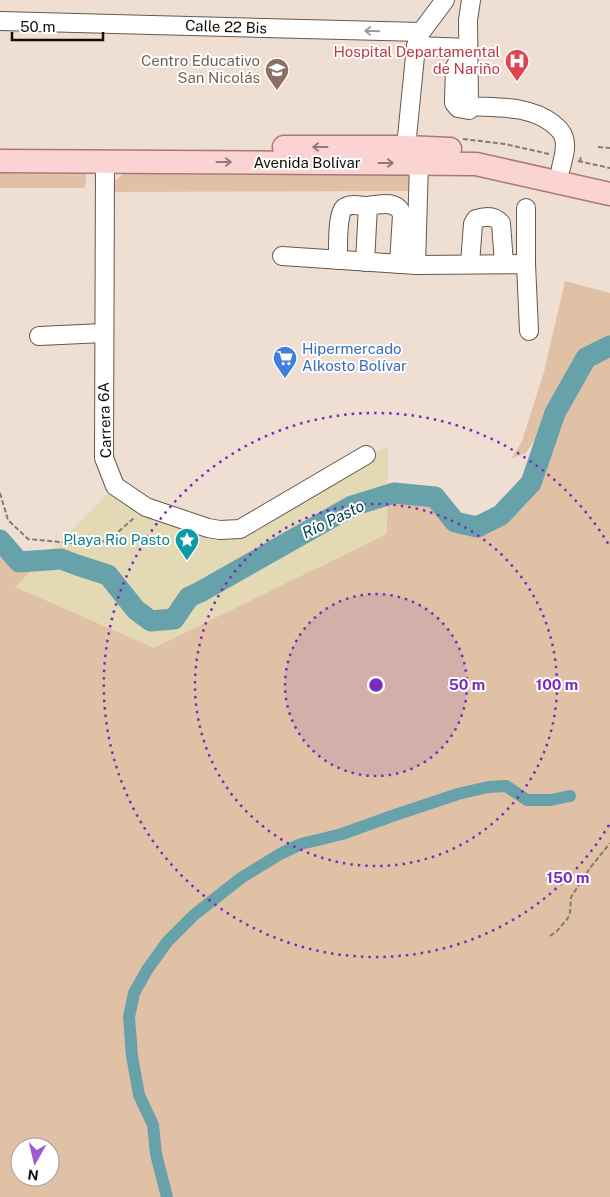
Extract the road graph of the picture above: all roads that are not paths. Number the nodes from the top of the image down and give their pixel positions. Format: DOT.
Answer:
graph roads {
  1 [pos="444,0"];
  2 [pos="472,0"];
  3 [pos="0,21"];
  4 [pos="418,39"];
  5 [pos="468,51"];
  6 [pos="0,147"];
  7 [pos="412,155"];
  8 [pos="571,160"];
  9 [pos="0,161"];
  10 [pos="105,162"];
  11 [pos="610,179"];
  12 [pos="610,194"];
  13 [pos="368,206"];
  14 [pos="526,208"];
  15 [pos="282,256"];
  16 [pos="338,260"];
  17 [pos="365,262"];
  18 [pos="470,264"];
  19 [pos="504,264"];
  20 [pos="526,264"];
  21 [pos="407,265"];
  22 [pos="530,331"];
  23 [pos="104,333"];
  24 [pos="39,336"];
  25 [pos="366,455"];
  1 -- 4 [label="street"];
  2 -- 5 [label="street"];
  4 -- 3 [label="street, Calle 22 Bis, one-way"];
  4 -- 5 [label="street, Calle 22 Bis"];
  4 -- 7 [label="street"];
  5 -- 8 [label="street"];
  7 -- 6 [label="main road, Avenida Bolívar, one-way"];
  7 -- 8 [label="main road, Avenida Bolívar"];
  10 -- 7 [label="main road, Avenida Bolívar, one-way"];
  7 -- 12 [label="main road, Avenida Bolívar"];
  7 -- 21 [label="street"];
  8 -- 11 [label="main road, Avenida Bolívar"];
  9 -- 10 [label="main road, Avenida Bolívar"];
  10 -- 23 [label="street, Carrera 6A"];
  13 -- 16 [label="street"];
  13 -- 17 [label="street"];
  13 -- 21 [label="street"];
  14 -- 20 [label="street"];
  15 -- 16 [label="street"];
  16 -- 17 [label="street"];
  17 -- 21 [label="street"];
  18 -- 19 [label="street"];
  18 -- 19 [label="street"];
  18 -- 21 [label="street"];
  19 -- 20 [label="street"];
  20 -- 22 [label="street"];
  23 -- 24 [label="street"];
  23 -- 25 [label="street, Carrera 6A"];
}
